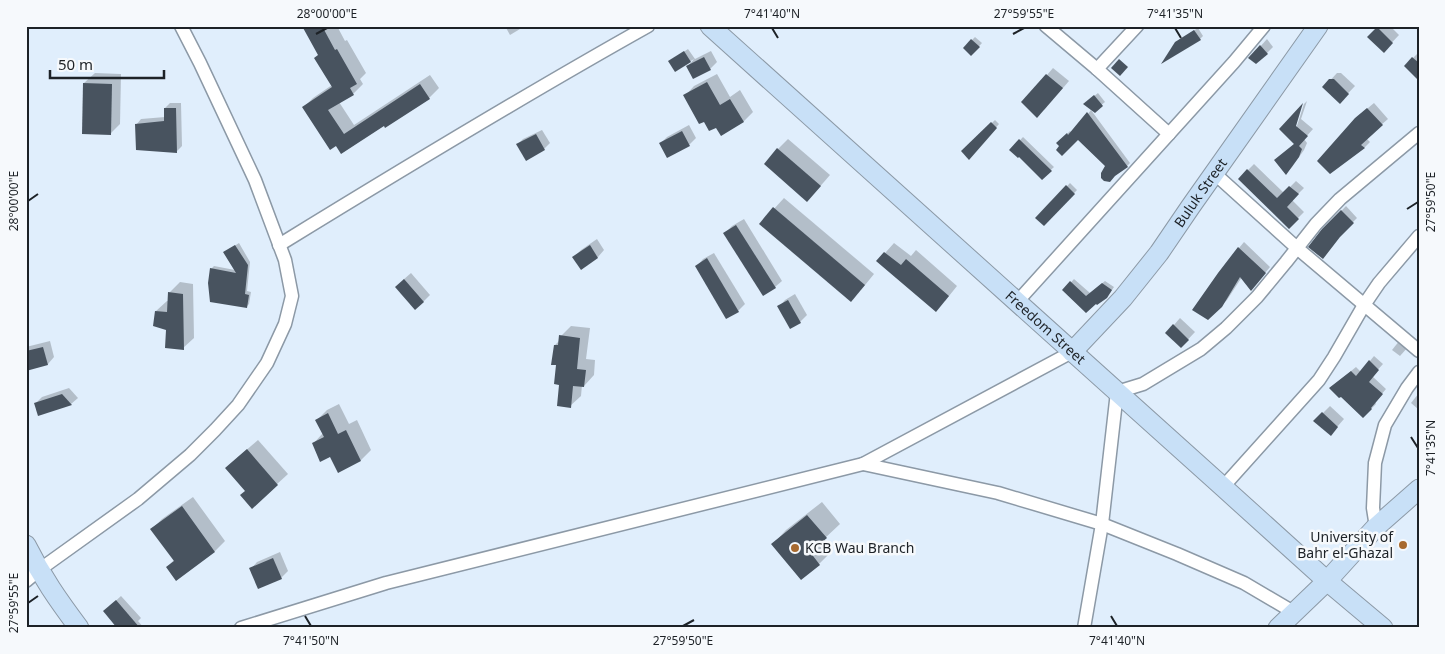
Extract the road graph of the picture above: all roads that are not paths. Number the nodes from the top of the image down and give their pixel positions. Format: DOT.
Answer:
graph roads {
  1 [pos="181,26"];
  2 [pos="648,26"];
  3 [pos="710,26"];
  4 [pos="1046,26"];
  5 [pos="1137,26"];
  6 [pos="1264,26"];
  7 [pos="1318,26"];
  8 [pos="1097,69"];
  9 [pos="1419,133"];
  10 [pos="1169,134"];
  11 [pos="1214,173"];
  12 [pos="1419,236"];
  13 [pos="279,245"];
  14 [pos="1297,248"];
  15 [pos="1017,302"];
  16 [pos="1364,305"];
  17 [pos="1419,351"];
  18 [pos="1072,352"];
  19 [pos="1419,372"];
  20 [pos="1118,392"];
  21 [pos="863,464"];
  22 [pos="1224,487"];
  23 [pos="1419,490"];
  24 [pos="1102,524"];
  25 [pos="1376,527"];
  26 [pos="26,545"];
  27 [pos="33,576"];
  28 [pos="1327,581"];
  29 [pos="1295,613"];
  30 [pos="79,628"];
  31 [pos="241,628"];
  32 [pos="1084,628"];
  33 [pos="1278,628"];
  34 [pos="1383,628"];
  1 -- 13 [label="street"];
  2 -- 13 [label="street"];
  3 -- 15 [label="street, Freedom Street"];
  4 -- 8 [label="street"];
  5 -- 8 [label="street"];
  6 -- 10 [label="street"];
  7 -- 11 [label="street, Buluk Street"];
  8 -- 10 [label="street"];
  9 -- 14 [label="street"];
  10 -- 15 [label="street"];
  11 -- 14 [label="street"];
  11 -- 18 [label="street, Buluk Street"];
  12 -- 16 [label="street"];
  13 -- 27 [label="street"];
  14 -- 16 [label="street"];
  14 -- 20 [label="street"];
  15 -- 18 [label="street, Freedom Street"];
  16 -- 17 [label="street"];
  16 -- 22 [label="street"];
  18 -- 20 [label="street, Freedom Street"];
  18 -- 21 [label="street"];
  19 -- 25 [label="street"];
  20 -- 22 [label="street, Freedom Street"];
  20 -- 24 [label="street"];
  21 -- 24 [label="street"];
  21 -- 31 [label="street"];
  22 -- 28 [label="street, Freedom Street"];
  23 -- 25 [label="street"];
  24 -- 29 [label="street"];
  24 -- 32 [label="street"];
  25 -- 28 [label="street"];
  26 -- 27 [label="street"];
  27 -- 30 [label="street"];
  28 -- 29 [label="street"];
  28 -- 34 [label="street, Freedom Street"];
  29 -- 33 [label="street"];
}
